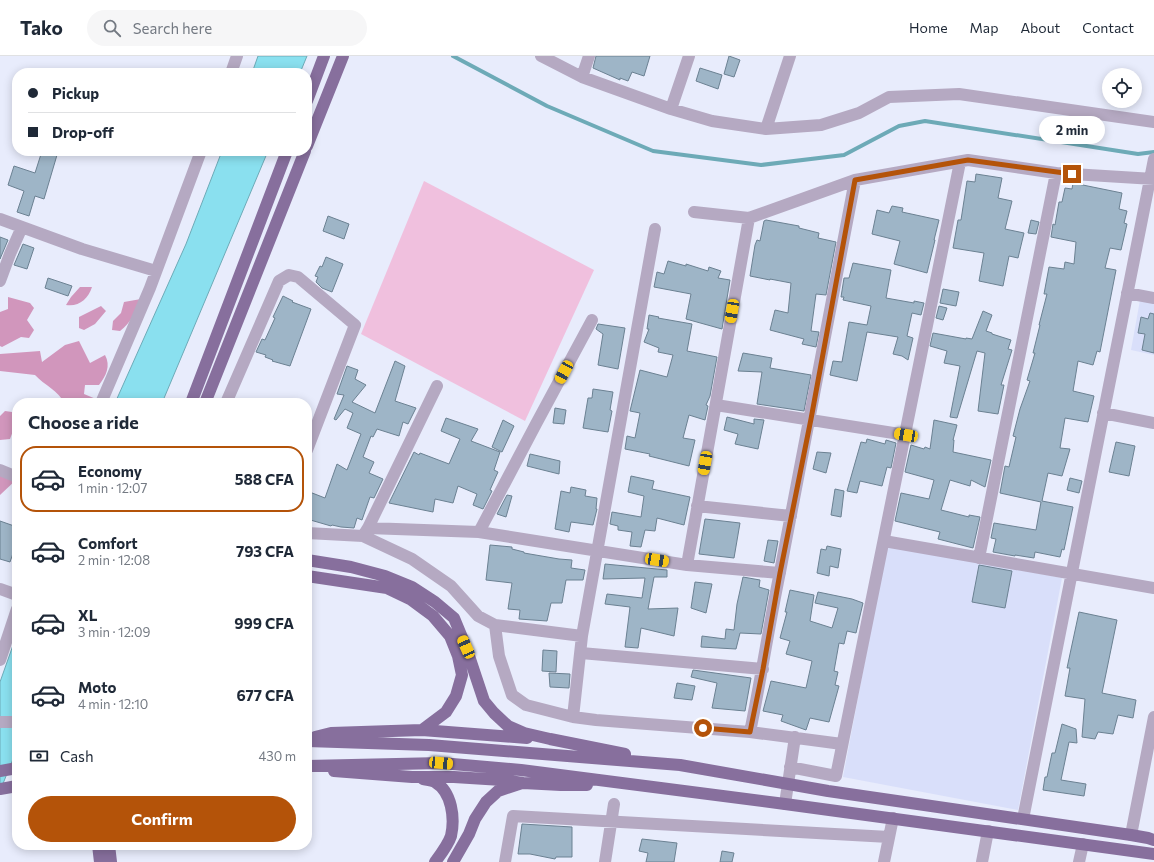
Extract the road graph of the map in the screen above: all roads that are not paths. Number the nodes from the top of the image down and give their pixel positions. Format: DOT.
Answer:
graph roads {
  1 [pos="237,56"];
  2 [pos="324,56"];
  3 [pos="343,56"];
  4 [pos="541,56"];
  5 [pos="589,56"];
  6 [pos="689,56"];
  7 [pos="790,56"];
  8 [pos="233,68"];
  9 [pos="582,77"];
  10 [pos="312,88"];
  11 [pos="671,109"];
  12 [pos="1154,122"];
  13 [pos="766,129"];
  14 [pos="312,134"];
  15 [pos="200,156"];
  16 [pos="286,156"];
  17 [pos="303,156"];
  18 [pos="960,162"];
  19 [pos="1152,171"];
  20 [pos="1056,172"];
  21 [pos="855,180"];
  22 [pos="694,212"];
  23 [pos="748,218"];
  24 [pos="0,219"];
  25 [pos="22,227"];
  26 [pos="655,228"];
  27 [pos="156,271"];
  28 [pos="0,281"];
  29 [pos="1127,293"];
  30 [pos="1154,298"];
  31 [pos="592,320"];
  32 [pos="437,386"];
  33 [pos="103,398"];
  34 [pos="193,398"];
  35 [pos="207,398"];
  36 [pos="228,398"];
  37 [pos="716,405"];
  38 [pos="1103,413"];
  39 [pos="811,419"];
  40 [pos="1154,423"];
  41 [pos="906,435"];
  42 [pos="312,437"];
  43 [pos="0,470"];
  44 [pos="12,475"];
  45 [pos="697,506"];
  46 [pos="792,516"];
  47 [pos="366,532"];
  48 [pos="479,532"];
  49 [pos="312,533"];
  50 [pos="884,541"];
  51 [pos="597,551"];
  52 [pos="979,558"];
  53 [pos="312,561"];
  54 [pos="687,565"];
  55 [pos="780,573"];
  56 [pos="1072,574"];
  57 [pos="312,577"];
  58 [pos="1154,588"];
  59 [pos="0,589"];
  60 [pos="12,593"];
  61 [pos="12,624"];
  62 [pos="495,625"];
  63 [pos="582,636"];
  64 [pos="581,653"];
  65 [pos="0,660"];
  66 [pos="763,669"];
  67 [pos="573,717"];
  68 [pos="1154,717"];
  69 [pos="0,722"];
  70 [pos="12,722"];
  71 [pos="422,730"];
  72 [pos="750,732"];
  73 [pos="795,737"];
  74 [pos="312,739"];
  75 [pos="550,739"];
  76 [pos="312,740"];
  77 [pos="842,744"];
  78 [pos="680,765"];
  79 [pos="312,766"];
  80 [pos="790,767"];
  81 [pos="12,769"];
  82 [pos="312,769"];
  83 [pos="0,771"];
  84 [pos="412,777"];
  85 [pos="607,782"];
  86 [pos="523,783"];
  87 [pos="788,784"];
  88 [pos="12,787"];
  89 [pos="0,789"];
  90 [pos="614,804"];
  91 [pos="785,804"];
  92 [pos="893,818"];
  93 [pos="1023,819"];
  94 [pos="612,822"];
  95 [pos="988,831"];
  96 [pos="1131,835"];
  97 [pos="889,837"];
  98 [pos="1154,840"];
  99 [pos="1082,844"];
  100 [pos="99,850"];
  101 [pos="110,850"];
  102 [pos="1148,856"];
  103 [pos="100,862"];
  104 [pos="111,862"];
  105 [pos="435,862"];
  106 [pos="453,862"];
  107 [pos="505,862"];
  108 [pos="605,862"];
  109 [pos="884,862"];
  110 [pos="982,862"];
  111 [pos="1079,862"];
  1 -- 8 [label="street"];
  2 -- 10 [label="main road"];
  3 -- 14 [label="main road"];
  4 -- 9 [label="street"];
  5 -- 9 [label="street"];
  6 -- 11 [label="street"];
  7 -- 13 [label="street"];
  9 -- 11 [label="street"];
  11 -- 13 [label="street"];
  12 -- 13 [label="street"];
  15 -- 27 [label="street"];
  16 -- 34 [label="main road"];
  17 -- 35 [label="main road"];
  18 -- 20 [label="street"];
  18 -- 21 [label="street"];
  18 -- 41 [label="street"];
  19 -- 20 [label="street"];
  19 -- 29 [label="street"];
  20 -- 52 [label="street"];
  21 -- 23 [label="street"];
  21 -- 39 [label="street"];
  22 -- 23 [label="street"];
  23 -- 37 [label="street"];
  24 -- 25 [label="street"];
  25 -- 27 [label="street"];
  25 -- 28 [label="street"];
  26 -- 51 [label="street"];
  27 -- 33 [label="street"];
  29 -- 30 [label="street"];
  29 -- 38 [label="street"];
  31 -- 48 [label="street"];
  32 -- 47 [label="street"];
  36 -- 42 [label="street"];
  37 -- 39 [label="street"];
  37 -- 45 [label="street"];
  38 -- 40 [label="street"];
  38 -- 56 [label="street"];
  39 -- 41 [label="street"];
  39 -- 46 [label="street"];
  41 -- 50 [label="street"];
  43 -- 44 [label="street"];
  45 -- 46 [label="street"];
  45 -- 54 [label="street"];
  46 -- 55 [label="street"];
  47 -- 48 [label="street"];
  47 -- 49 [label="street"];
  47 -- 62 [label="street"];
  48 -- 51 [label="street"];
  50 -- 52 [label="street"];
  50 -- 77 [label="street"];
  51 -- 54 [label="street"];
  51 -- 63 [label="street"];
  52 -- 56 [label="street"];
  53 -- 75 [label="main road"];
  54 -- 55 [label="street"];
  55 -- 66 [label="street"];
  56 -- 58 [label="street"];
  56 -- 93 [label="street"];
  57 -- 71 [label="main road"];
  59 -- 60 [label="street"];
  61 -- 65 [label="street"];
  62 -- 63 [label="street"];
  62 -- 67 [label="street"];
  63 -- 64 [label="street"];
  64 -- 66 [label="street"];
  64 -- 67 [label="street"];
  66 -- 72 [label="street"];
  67 -- 72 [label="street"];
  68 -- 96 [label="street"];
  69 -- 70 [label="street"];
  71 -- 74 [label="main road"];
  71 -- 75 [label="main road"];
  72 -- 73 [label="street"];
  73 -- 77 [label="street"];
  73 -- 80 [label="street"];
  75 -- 78 [label="main road"];
  76 -- 78 [label="main road"];
  77 -- 80 [label="street"];
  78 -- 87 [label="main road"];
  79 -- 85 [label="main road"];
  80 -- 87 [label="street"];
  81 -- 83 [label="main road"];
  82 -- 84 [label="main road"];
  84 -- 86 [label="main road"];
  84 -- 105 [label="main road"];
  85 -- 86 [label="main road"];
  85 -- 91 [label="main road"];
  86 -- 106 [label="main road"];
  87 -- 91 [label="street"];
  87 -- 93 [label="main road"];
  88 -- 89 [label="main road"];
  90 -- 94 [label="street"];
  91 -- 92 [label="main road"];
  92 -- 95 [label="main road"];
  92 -- 97 [label="street"];
  93 -- 96 [label="main road"];
  94 -- 97 [label="street"];
  94 -- 107 [label="street"];
  94 -- 108 [label="street"];
  95 -- 99 [label="main road"];
  95 -- 110 [label="street"];
  96 -- 98 [label="main road"];
  97 -- 109 [label="street"];
  99 -- 102 [label="main road"];
  99 -- 111 [label="street"];
  100 -- 103 [label="main road"];
  101 -- 104 [label="main road"];
}
